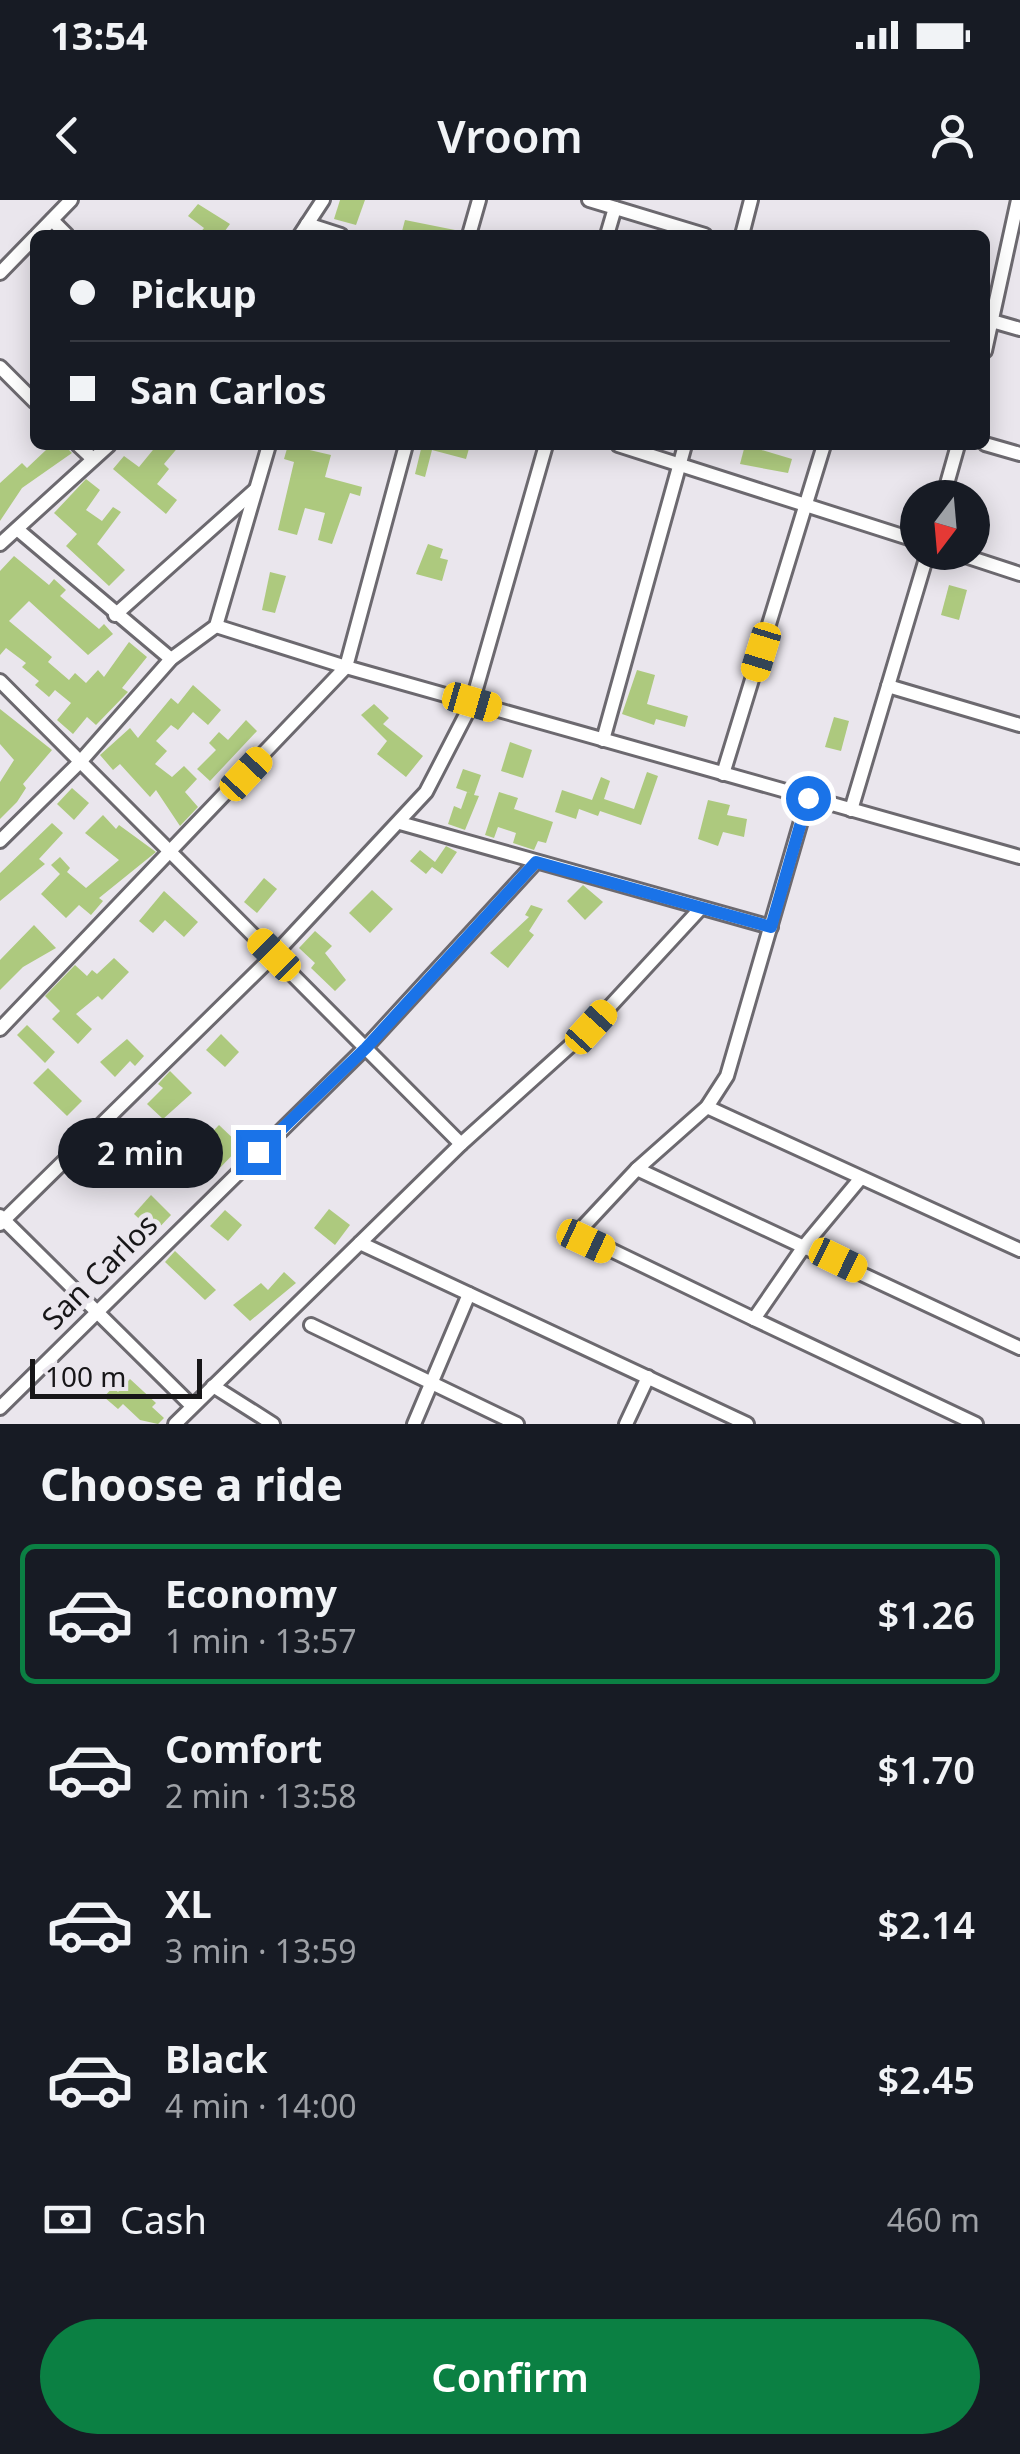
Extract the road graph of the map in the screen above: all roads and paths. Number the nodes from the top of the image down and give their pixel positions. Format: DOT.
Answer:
graph roads {
  1 [pos="71,200"];
  2 [pos="322,200"];
  3 [pos="479,200"];
  4 [pos="589,200"];
  5 [pos="751,200"];
  6 [pos="1018,200"];
  7 [pos="615,208"];
  8 [pos="52,220"];
  9 [pos="42,230"];
  10 [pos="62,230"];
  11 [pos="304,230"];
  12 [pos="470,230"];
  13 [pos="608,230"];
  14 [pos="689,230"];
  15 [pos="743,230"];
  16 [pos="30,242"];
  17 [pos="1,271"];
  18 [pos="990,316"];
  19 [pos="990,320"];
  20 [pos="1020,330"];
  21 [pos="0,367"];
  22 [pos="30,397"];
  23 [pos="990,445"];
  24 [pos="83,450"];
  25 [pos="103,450"];
  26 [pos="268,450"];
  27 [pos="405,450"];
  28 [pos="545,450"];
  29 [pos="634,450"];
  30 [pos="684,450"];
  31 [pos="822,450"];
  32 [pos="957,450"];
  33 [pos="1020,454"];
  34 [pos="93,459"];
  35 [pos="680,465"];
  36 [pos="948,480"];
  37 [pos="257,489"];
  38 [pos="806,505"];
  39 [pos="17,529"];
  40 [pos="900,535"];
  41 [pos="0,544"];
  42 [pos="990,564"];
  43 [pos="923,570"];
  44 [pos="1020,574"];
  45 [pos="115,616"];
  46 [pos="216,626"];
  47 [pos="171,660"];
  48 [pos="346,667"];
  49 [pos="0,681"];
  50 [pos="888,686"];
  51 [pos="472,702"];
  52 [pos="1020,725"];
  53 [pos="603,740"];
  54 [pos="80,762"];
  55 [pos="724,774"];
  56 [pos="808,798"];
  57 [pos="851,810"];
  58 [pos="400,824"];
  59 [pos="0,842"];
  60 [pos="171,853"];
  61 [pos="1020,857"];
  62 [pos="536,862"];
  63 [pos="700,909"];
  64 [pos="771,927"];
  65 [pos="274,955"];
  66 [pos="0,1029"];
  67 [pos="366,1048"];
  68 [pos="707,1107"];
  69 [pos="462,1144"];
  70 [pos="637,1169"];
  71 [pos="860,1180"];
  72 [pos="1,1220"];
  73 [pos="360,1243"];
  74 [pos="805,1245"];
  75 [pos="1020,1250"];
  76 [pos="469,1294"];
  77 [pos="98,1308"];
  78 [pos="754,1319"];
  79 [pos="311,1325"];
  80 [pos="1020,1348"];
  81 [pos="648,1378"];
  82 [pos="213,1386"];
  83 [pos="432,1386"];
  84 [pos="192,1406"];
  85 [pos="0,1408"];
  86 [pos="175,1424"];
  87 [pos="272,1424"];
  88 [pos="414,1424"];
  89 [pos="517,1424"];
  90 [pos="626,1424"];
  91 [pos="746,1424"];
  92 [pos="976,1424"];
  1 -- 8 [label="street"];
  2 -- 11 [label="street"];
  3 -- 12 [label="street"];
  4 -- 7 [label="street"];
  5 -- 15 [label="street"];
  6 -- 18 [label="street"];
  7 -- 13 [label="street"];
  7 -- 14 [label="street"];
  8 -- 9 [label="street"];
  8 -- 10 [label="street"];
  16 -- 17 [label="street"];
  19 -- 20 [label="street"];
  21 -- 22 [label="street"];
  23 -- 33 [label="street"];
  24 -- 34 [label="street"];
  25 -- 34 [label="street"];
  26 -- 37 [label="street"];
  27 -- 48 [label="street"];
  28 -- 51 [label="street"];
  29 -- 35 [label="street"];
  30 -- 35 [label="street"];
  31 -- 38 [label="street"];
  32 -- 36 [label="street"];
  34 -- 39 [label="street"];
  35 -- 38 [label="street"];
  35 -- 53 [label="street"];
  37 -- 45 [label="street"];
  37 -- 46 [label="street"];
  38 -- 40 [label="street"];
  38 -- 55 [label="street"];
  39 -- 41 [label="street"];
  39 -- 45 [label="street"];
  42 -- 44 [label="street"];
  43 -- 50 [label="street"];
  45 -- 47 [label="street"];
  46 -- 47 [label="street"];
  46 -- 48 [label="street"];
  47 -- 54 [label="street"];
  48 -- 51 [label="street"];
  48 -- 60 [label="street"];
  49 -- 54 [label="street"];
  50 -- 52 [label="street"];
  50 -- 57 [label="street"];
  51 -- 53 [label="street"];
  51 -- 58 [label="street"];
  53 -- 55 [label="street"];
  54 -- 59 [label="street"];
  54 -- 60 [label="street"];
  55 -- 56 [label="street"];
  56 -- 57 [label="street"];
  56 -- 64 [label="street"];
  57 -- 61 [label="street"];
  58 -- 62 [label="street"];
  58 -- 65 [label="street"];
  60 -- 65 [label="street"];
  60 -- 66 [label="street"];
  62 -- 63 [label="street"];
  62 -- 67 [label="street, San Carlos"];
  63 -- 64 [label="street"];
  63 -- 69 [label="street"];
  64 -- 68 [label="street"];
  65 -- 67 [label="street"];
  65 -- 72 [label="street"];
  67 -- 69 [label="street"];
  67 -- 77 [label="street, San Carlos"];
  68 -- 70 [label="street"];
  68 -- 71 [label="street"];
  69 -- 73 [label="street"];
  70 -- 74 [label="street"];
  70 -- 78 [label="street"];
  71 -- 74 [label="street"];
  71 -- 75 [label="street"];
  72 -- 77 [label="street"];
  73 -- 76 [label="street"];
  73 -- 82 [label="street"];
  74 -- 78 [label="street"];
  74 -- 80 [label="street"];
  76 -- 81 [label="street"];
  76 -- 83 [label="street"];
  77 -- 84 [label="street"];
  77 -- 85 [label="street, San Carlos"];
  78 -- 92 [label="street"];
  79 -- 83 [label="street"];
  81 -- 90 [label="street"];
  81 -- 91 [label="street"];
  82 -- 84 [label="street"];
  82 -- 87 [label="street"];
  83 -- 88 [label="street"];
  83 -- 89 [label="street"];
  84 -- 86 [label="street"];
}
